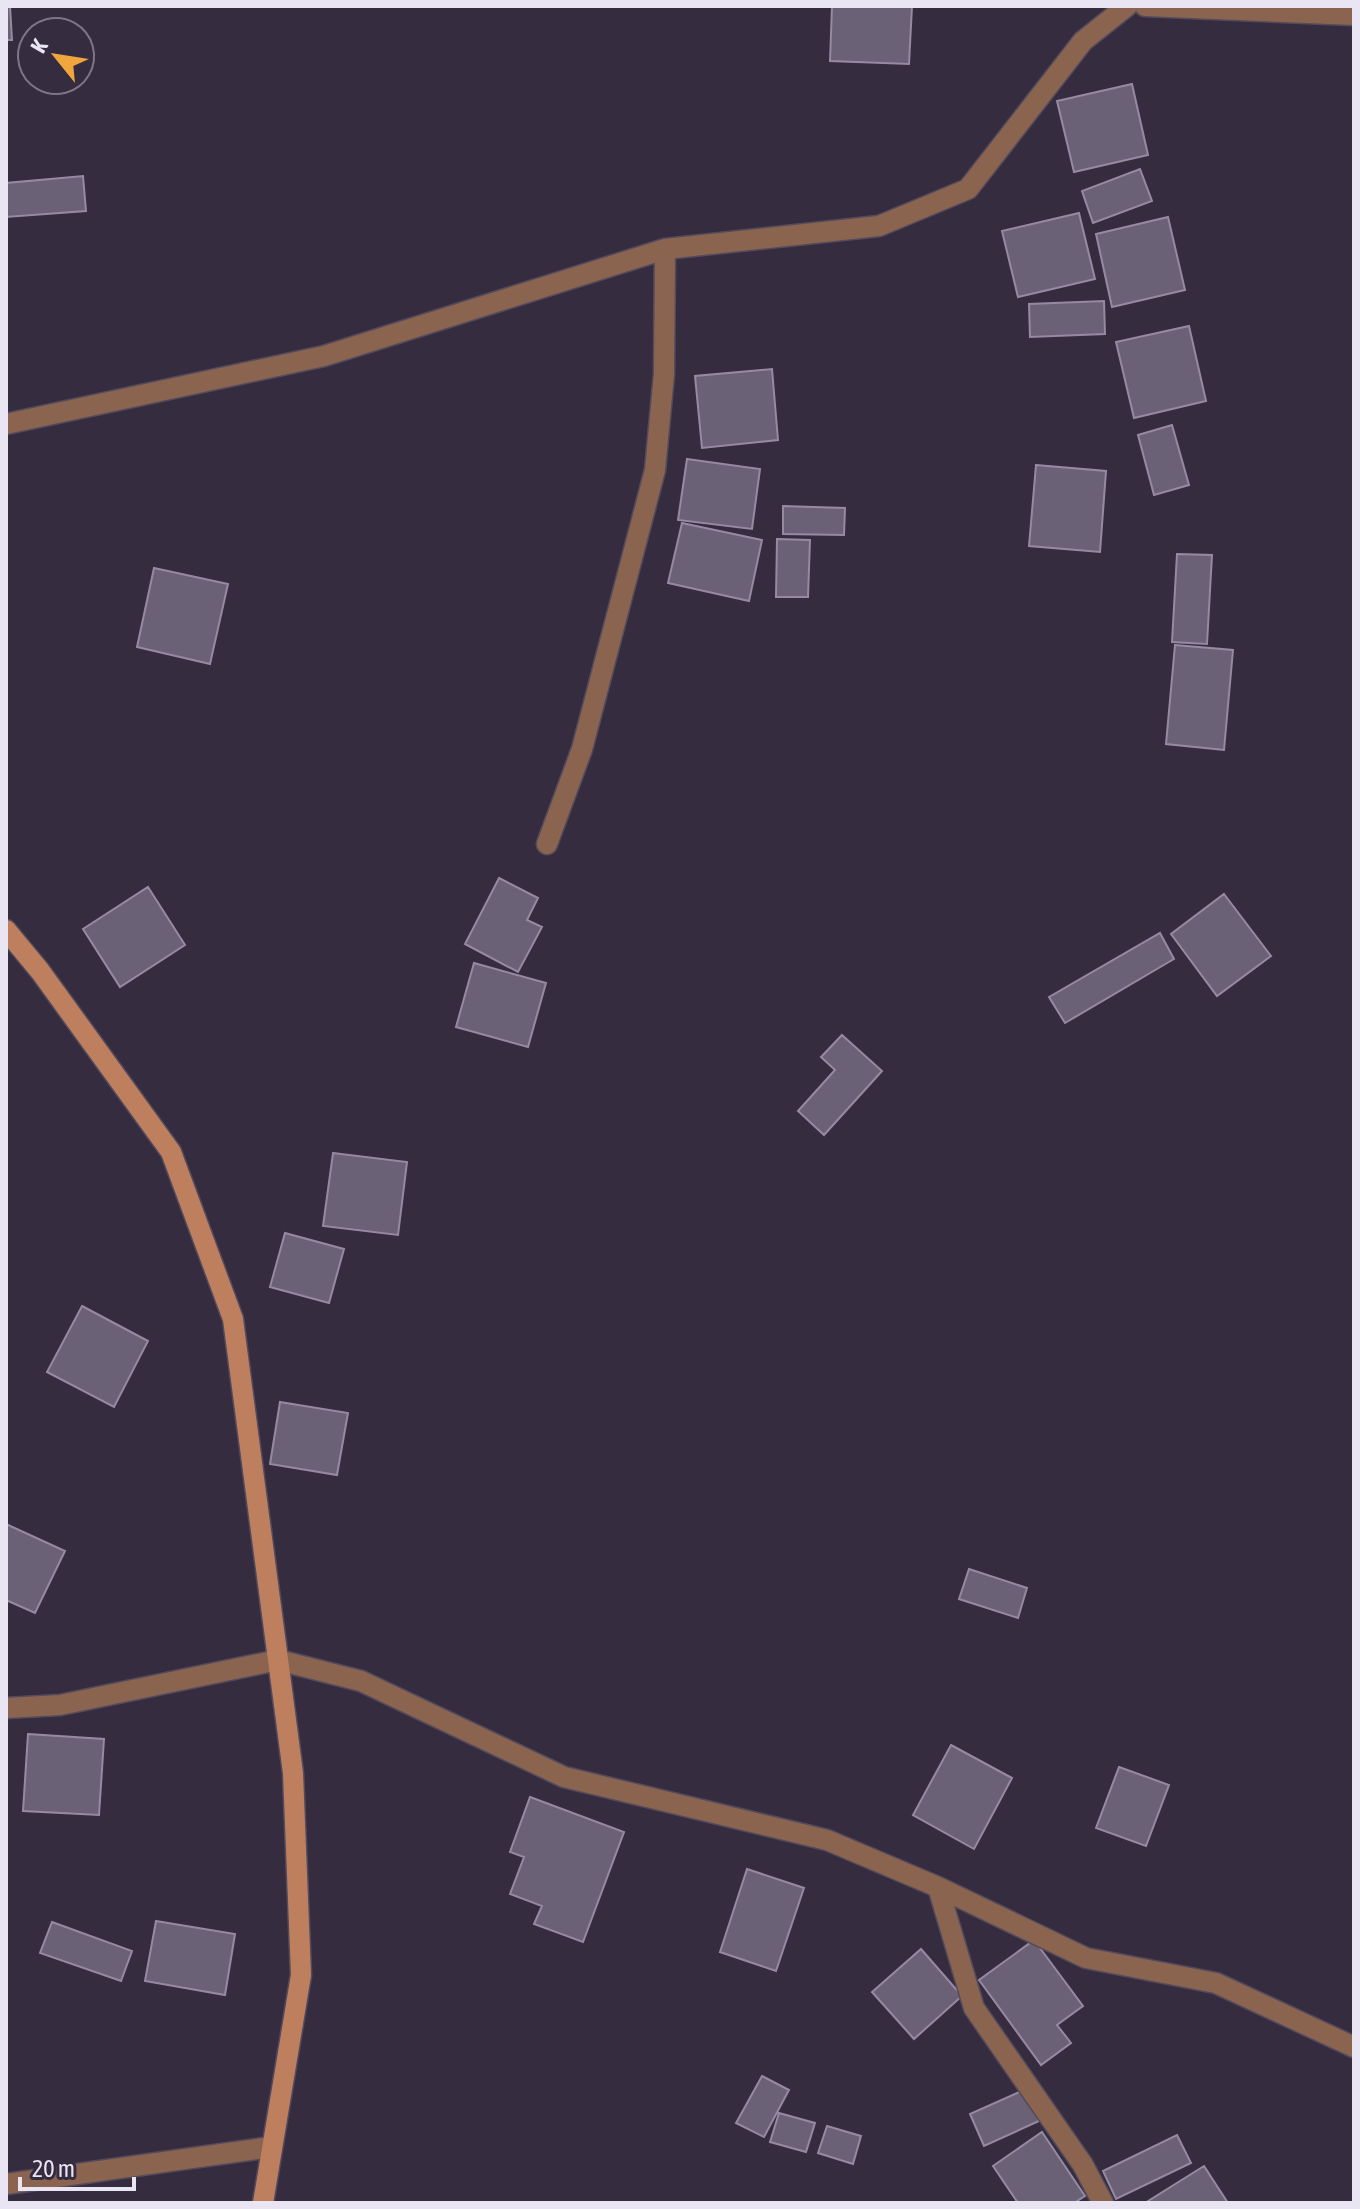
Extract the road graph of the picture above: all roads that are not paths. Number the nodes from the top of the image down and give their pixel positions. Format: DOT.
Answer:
graph roads {
  1 [pos="1127,6"];
  2 [pos="1145,6"];
  3 [pos="1354,15"];
  4 [pos="665,249"];
  5 [pos="6,424"];
  6 [pos="547,844"];
  7 [pos="6,930"];
  8 [pos="278,1660"];
  9 [pos="6,1708"];
  10 [pos="938,1887"];
  11 [pos="1354,2047"];
  12 [pos="271,2147"];
  13 [pos="6,2184"];
  14 [pos="263,2203"];
  15 [pos="1103,2203"];
  1 -- 4 [label="street"];
  2 -- 3 [label="street"];
  4 -- 5 [label="street"];
  4 -- 6 [label="street"];
  7 -- 8 [label="street"];
  8 -- 9 [label="street"];
  8 -- 10 [label="street"];
  8 -- 12 [label="street"];
  10 -- 11 [label="street"];
  10 -- 15 [label="street"];
  12 -- 13 [label="street"];
  12 -- 14 [label="street"];
}
